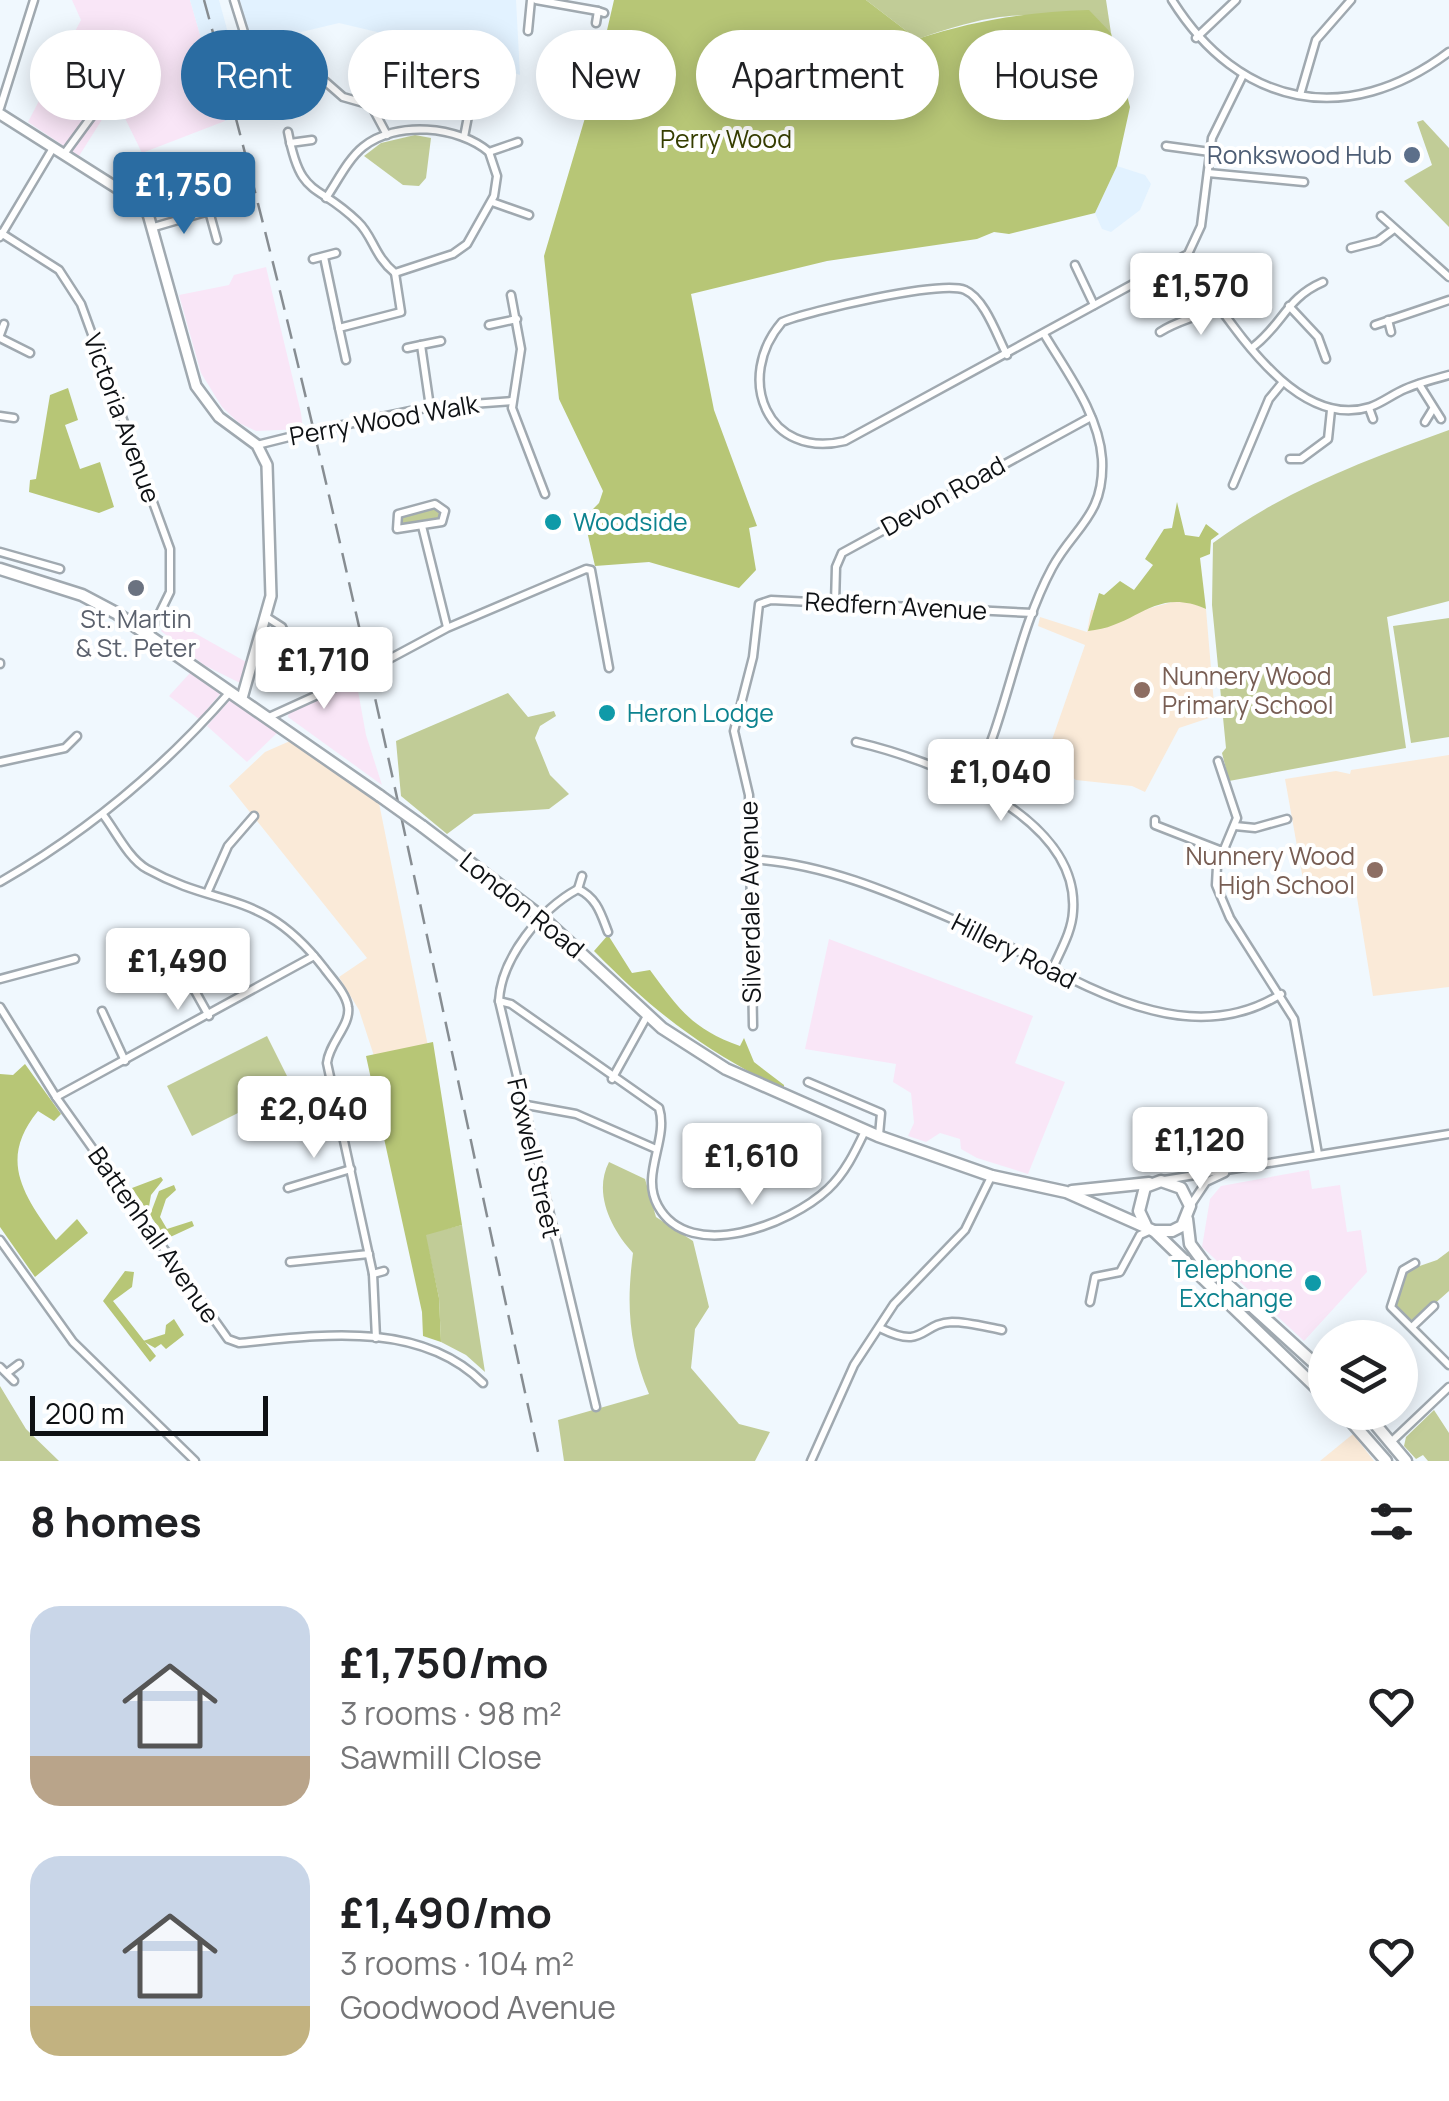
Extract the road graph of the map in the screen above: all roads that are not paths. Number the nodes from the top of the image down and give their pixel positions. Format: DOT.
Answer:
graph roads {
  1 [pos="34,0"];
  2 [pos="234,0"];
  3 [pos="533,0"];
  4 [pos="1172,0"];
  5 [pos="1236,0"];
  6 [pos="1352,0"];
  7 [pos="596,24"];
  8 [pos="528,30"];
  9 [pos="1196,38"];
  10 [pos="1448,55"];
  11 [pos="1243,76"];
  12 [pos="1300,94"];
  13 [pos="0,110"];
  14 [pos="90,120"];
  15 [pos="467,120"];
  16 [pos="288,132"];
  17 [pos="387,136"];
  18 [pos="464,137"];
  19 [pos="312,140"];
  20 [pos="518,142"];
  21 [pos="290,143"];
  22 [pos="1166,146"];
  23 [pos="54,147"];
  24 [pos="489,152"];
  25 [pos="1210,152"];
  26 [pos="64,154"];
  27 [pos="198,170"];
  28 [pos="1208,172"];
  29 [pos="1304,182"];
  30 [pos="326,198"];
  31 [pos="492,202"];
  32 [pos="209,211"];
  33 [pos="529,215"];
  34 [pos="1381,216"];
  35 [pos="154,226"];
  36 [pos="1394,229"];
  37 [pos="1,235"];
  38 [pos="218,240"];
  39 [pos="1351,248"];
  40 [pos="336,253"];
  41 [pos="324,257"];
  42 [pos="1183,258"];
  43 [pos="313,259"];
  44 [pos="1075,265"];
  45 [pos="395,273"];
  46 [pos="1449,277"];
  47 [pos="1323,282"];
  48 [pos="511,295"];
  49 [pos="1449,300"];
  50 [pos="1220,304"];
  51 [pos="1094,305"];
  52 [pos="1289,306"];
  53 [pos="517,319"];
  54 [pos="1388,320"];
  55 [pos="4,324"];
  56 [pos="1375,324"];
  57 [pos="489,325"];
  58 [pos="339,328"];
  59 [pos="1160,332"];
  60 [pos="1390,332"];
  61 [pos="1044,334"];
  62 [pos="0,336"];
  63 [pos="441,340"];
  64 [pos="420,345"];
  65 [pos="1253,347"];
  66 [pos="407,348"];
  67 [pos="30,353"];
  68 [pos="1007,354"];
  69 [pos="1326,359"];
  70 [pos="346,360"];
  71 [pos="1449,375"];
  72 [pos="1284,382"];
  73 [pos="1419,384"];
  74 [pos="512,401"];
  75 [pos="430,407"];
  76 [pos="1370,408"];
  77 [pos="1433,409"];
  78 [pos="1331,410"];
  79 [pos="0,416"];
  80 [pos="1091,417"];
  81 [pos="14,418"];
  82 [pos="1441,419"];
  83 [pos="1373,420"];
  84 [pos="1425,422"];
  85 [pos="257,445"];
  86 [pos="1290,458"];
  87 [pos="1233,485"];
  88 [pos="545,494"];
  89 [pos="422,526"];
  90 [pos="0,552"];
  91 [pos="0,569"];
  92 [pos="60,569"];
  93 [pos="759,604"];
  94 [pos="834,604"];
  95 [pos="1033,613"];
  96 [pos="268,618"];
  97 [pos="447,628"];
  98 [pos="148,635"];
  99 [pos="297,662"];
  100 [pos="609,668"];
  101 [pos="230,691"];
  102 [pos="242,698"];
  103 [pos="270,718"];
  104 [pos="77,736"];
  105 [pos="856,742"];
  106 [pos="1218,761"];
  107 [pos="0,762"];
  108 [pos="973,784"];
  109 [pos="104,816"];
  110 [pos="254,816"];
  111 [pos="1287,819"];
  112 [pos="1155,820"];
  113 [pos="1235,826"];
  114 [pos="1222,852"];
  115 [pos="748,859"];
  116 [pos="582,876"];
  117 [pos="0,882"];
  118 [pos="578,889"];
  119 [pos="208,891"];
  120 [pos="543,918"];
  121 [pos="608,932"];
  122 [pos="175,955"];
  123 [pos="314,955"];
  124 [pos="75,960"];
  125 [pos="1052,970"];
  126 [pos="0,979"];
  127 [pos="1280,994"];
  128 [pos="500,1002"];
  129 [pos="0,1007"];
  130 [pos="102,1011"];
  131 [pos="209,1016"];
  132 [pos="648,1016"];
  133 [pos="753,1026"];
  134 [pos="126,1061"];
  135 [pos="612,1079"];
  136 [pos="808,1082"];
  137 [pos="56,1097"];
  138 [pos="520,1104"];
  139 [pos="865,1131"];
  140 [pos="1449,1134"];
  141 [pos="878,1136"];
  142 [pos="656,1149"];
  143 [pos="1318,1154"];
  144 [pos="351,1169"];
  145 [pos="1231,1170"];
  146 [pos="992,1176"];
  147 [pos="1156,1182"];
  148 [pos="288,1188"];
  149 [pos="1102,1188"];
  150 [pos="1066,1192"];
  151 [pos="1101,1205"];
  152 [pos="1189,1212"];
  153 [pos="1150,1230"];
  154 [pos="0,1240"];
  155 [pos="369,1254"];
  156 [pos="290,1262"];
  157 [pos="1415,1263"];
  158 [pos="1393,1264"];
  159 [pos="1402,1270"];
  160 [pos="384,1271"];
  161 [pos="373,1274"];
  162 [pos="1090,1302"];
  163 [pos="1434,1306"];
  164 [pos="1404,1320"];
  165 [pos="1418,1321"];
  166 [pos="882,1329"];
  167 [pos="1002,1330"];
  168 [pos="1418,1331"];
  169 [pos="376,1338"];
  170 [pos="1308,1358"];
  171 [pos="18,1364"];
  172 [pos="1449,1365"];
  173 [pos="0,1366"];
  174 [pos="7,1373"];
  175 [pos="1308,1380"];
  176 [pos="14,1381"];
  177 [pos="483,1383"];
  178 [pos="1449,1387"];
  179 [pos="596,1407"];
  180 [pos="1359,1430"];
  181 [pos="1381,1430"];
  182 [pos="1391,1442"];
  183 [pos="195,1461"];
  184 [pos="811,1461"];
  185 [pos="1386,1461"];
  186 [pos="1406,1461"];
  1 -- 13 [label="street"];
  2 -- 17 [label="street"];
  3 -- 7 [label="street"];
  3 -- 8 [label="street"];
  4 -- 9 [label="street"];
  5 -- 9 [label="street"];
  6 -- 12 [label="street"];
  9 -- 11 [label="street"];
  10 -- 12 [label="street"];
  11 -- 12 [label="street"];
  11 -- 25 [label="street"];
  13 -- 23 [label="main road"];
  14 -- 26 [label="street"];
  15 -- 18 [label="street"];
  16 -- 21 [label="street"];
  17 -- 18 [label="street"];
  17 -- 30 [label="street"];
  18 -- 24 [label="street"];
  19 -- 21 [label="street"];
  20 -- 24 [label="street"];
  21 -- 30 [label="street"];
  22 -- 25 [label="street"];
  23 -- 26 [label="main road"];
  23 -- 37 [label="street"];
  24 -- 31 [label="street"];
  25 -- 28 [label="street"];
  26 -- 35 [label="main road"];
  27 -- 32 [label="street"];
  28 -- 29 [label="street"];
  28 -- 42 [label="street"];
  30 -- 45 [label="street"];
  31 -- 33 [label="street"];
  31 -- 45 [label="street"];
  32 -- 35 [label="street"];
  32 -- 38 [label="street"];
  34 -- 36 [label="street"];
  35 -- 85 [label="main road"];
  36 -- 39 [label="street"];
  36 -- 46 [label="street"];
  37 -- 98 [label="street, Victoria Avenue"];
  40 -- 41 [label="street"];
  41 -- 43 [label="street"];
  41 -- 58 [label="street"];
  42 -- 50 [label="street"];
  42 -- 51 [label="street"];
  44 -- 51 [label="street"];
  45 -- 58 [label="street"];
  47 -- 52 [label="street"];
  48 -- 53 [label="street"];
  49 -- 54 [label="street"];
  50 -- 59 [label="street"];
  50 -- 65 [label="street"];
  51 -- 61 [label="street"];
  52 -- 65 [label="street"];
  52 -- 69 [label="street"];
  53 -- 57 [label="street"];
  53 -- 74 [label="street"];
  54 -- 56 [label="street"];
  54 -- 60 [label="street"];
  55 -- 62 [label="street"];
  58 -- 70 [label="street"];
  61 -- 68 [label="street"];
  61 -- 80 [label="street"];
  62 -- 67 [label="street"];
  63 -- 64 [label="street"];
  64 -- 66 [label="street"];
  64 -- 75 [label="street"];
  65 -- 72 [label="street"];
  68 -- 68 [label="street"];
  71 -- 73 [label="street"];
  72 -- 78 [label="street"];
  72 -- 87 [label="street"];
  73 -- 76 [label="street"];
  73 -- 77 [label="street"];
  74 -- 75 [label="street, Perry Wood Walk"];
  74 -- 88 [label="street"];
  75 -- 85 [label="street, Perry Wood Walk, bridge"];
  76 -- 78 [label="street"];
  76 -- 83 [label="street"];
  77 -- 82 [label="street"];
  77 -- 84 [label="street"];
  78 -- 86 [label="street"];
  79 -- 81 [label="street"];
  80 -- 94 [label="street, Devon Road"];
  80 -- 95 [label="street"];
  85 -- 96 [label="main road"];
  89 -- 89 [label="street"];
  89 -- 97 [label="street"];
  90 -- 92 [label="street"];
  91 -- 98 [label="main road, London Road"];
  93 -- 94 [label="street, Redfern Avenue"];
  93 -- 115 [label="street, Silverdale Avenue"];
  94 -- 95 [label="street, Redfern Avenue"];
  95 -- 108 [label="street"];
  96 -- 99 [label="street"];
  96 -- 102 [label="main road"];
  97 -- 100 [label="street"];
  97 -- 103 [label="street, bridge"];
  98 -- 101 [label="main road, London Road"];
  101 -- 102 [label="main road, London Road"];
  101 -- 109 [label="street"];
  102 -- 103 [label="main road, London Road"];
  103 -- 120 [label="main road, London Road, bridge"];
  104 -- 107 [label="street"];
  105 -- 108 [label="street"];
  106 -- 113 [label="street"];
  108 -- 125 [label="street"];
  109 -- 117 [label="street"];
  109 -- 119 [label="street"];
  110 -- 119 [label="street"];
  111 -- 113 [label="street"];
  112 -- 114 [label="street"];
  113 -- 114 [label="street"];
  114 -- 127 [label="street"];
  115 -- 125 [label="street, Hillery Road"];
  115 -- 133 [label="street, Silverdale Avenue"];
  116 -- 118 [label="street"];
  118 -- 120 [label="street, Foxwell Street"];
  118 -- 121 [label="street"];
  119 -- 123 [label="street"];
  120 -- 128 [label="street, Foxwell Street"];
  120 -- 132 [label="main road, London Road"];
  122 -- 131 [label="street"];
  123 -- 131 [label="street"];
  123 -- 144 [label="street"];
  124 -- 126 [label="street"];
  125 -- 127 [label="street, Hillery Road"];
  127 -- 143 [label="street"];
  128 -- 135 [label="street"];
  128 -- 138 [label="street, Foxwell Street"];
  129 -- 137 [label="street, Battenhall Avenue"];
  130 -- 134 [label="street"];
  131 -- 134 [label="street"];
  132 -- 135 [label="street"];
  132 -- 139 [label="main road, London Road"];
  134 -- 137 [label="street"];
  135 -- 142 [label="street"];
  136 -- 141 [label="street"];
  137 -- 169 [label="street, Battenhall Avenue"];
  138 -- 142 [label="street"];
  138 -- 179 [label="street, Foxwell Street"];
  139 -- 141 [label="main road, London Road"];
  139 -- 142 [label="street"];
  140 -- 143 [label="street"];
  141 -- 146 [label="main road, London Road"];
  143 -- 145 [label="street"];
  144 -- 148 [label="street"];
  144 -- 155 [label="street"];
  145 -- 147 [label="street"];
  145 -- 152 [label="street"];
  146 -- 150 [label="main road, London Road"];
  146 -- 166 [label="street"];
  147 -- 149 [label="main road, London Road"];
  147 -- 152 [label="main road"];
  147 -- 153 [label="main road"];
  149 -- 150 [label="main road, London Road"];
  149 -- 151 [label="main road"];
  150 -- 151 [label="main road, London Road"];
  151 -- 153 [label="main road, London Road"];
  152 -- 153 [label="main road"];
  152 -- 170 [label="main road"];
  153 -- 162 [label="street"];
  153 -- 175 [label="main road, London Road"];
  154 -- 183 [label="street"];
  155 -- 156 [label="street"];
  155 -- 161 [label="street"];
  157 -- 159 [label="street"];
  158 -- 159 [label="street"];
  159 -- 164 [label="street"];
  160 -- 161 [label="street"];
  161 -- 169 [label="street"];
  163 -- 165 [label="street"];
  166 -- 167 [label="street"];
  166 -- 184 [label="street"];
  168 -- 172 [label="street"];
  169 -- 177 [label="street, Battenhall Avenue"];
  171 -- 174 [label="street"];
  173 -- 174 [label="street"];
  174 -- 176 [label="street"];
  178 -- 182 [label="street"];
  180 -- 185 [label="main road"];
  181 -- 182 [label="main road"];
  182 -- 186 [label="main road"];
}
